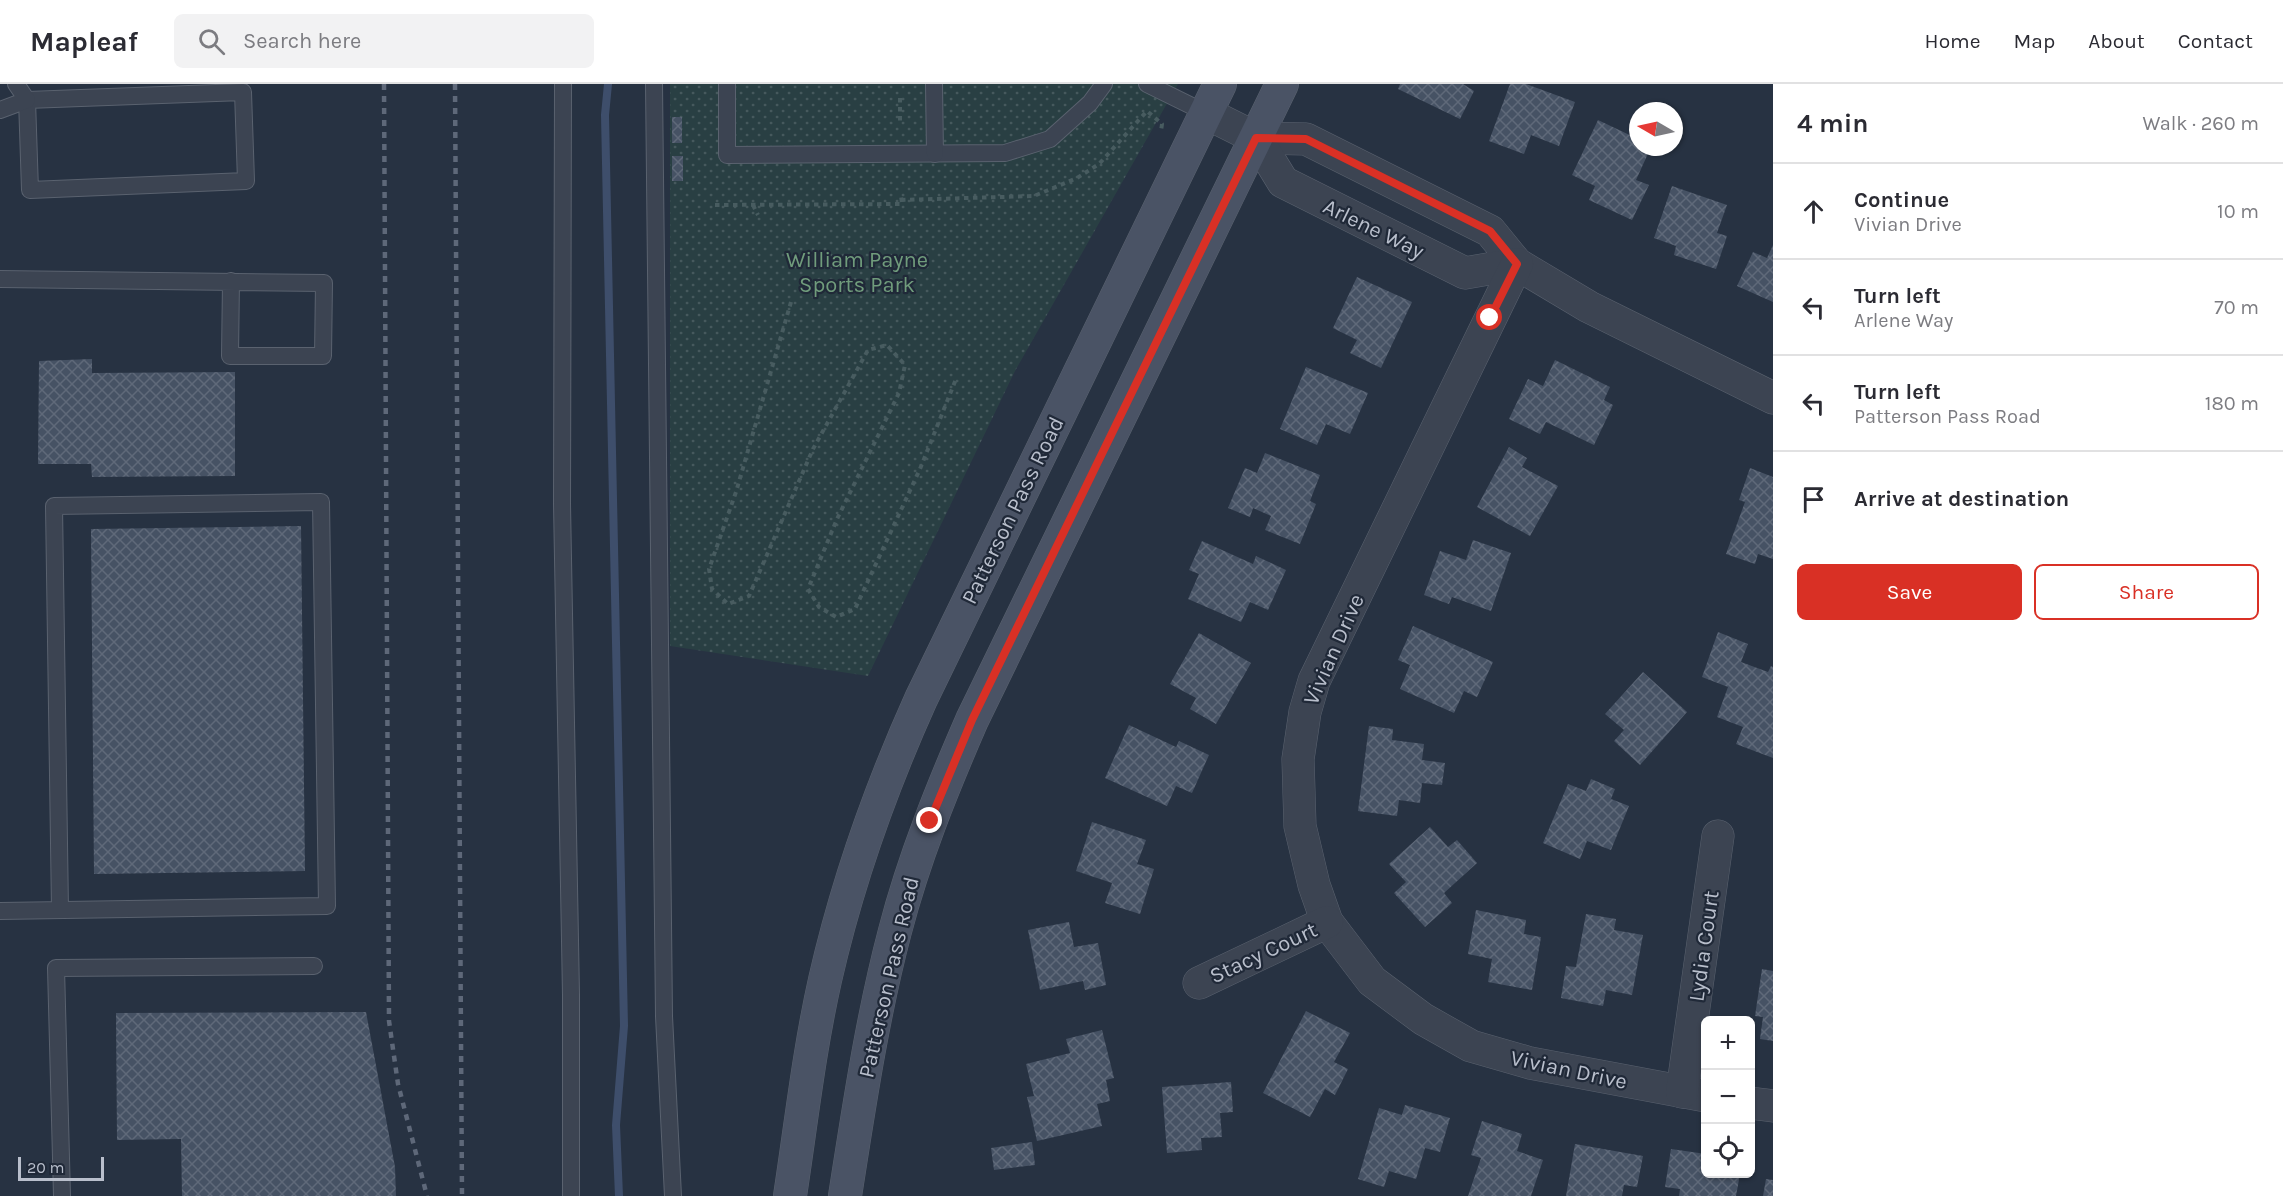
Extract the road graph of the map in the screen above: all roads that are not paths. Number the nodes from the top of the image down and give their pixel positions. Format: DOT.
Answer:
graph roads {
  1 [pos="16,84"];
  2 [pos="226,84"];
  3 [pos="562,84"];
  4 [pos="654,84"];
  5 [pos="727,84"];
  6 [pos="934,84"];
  7 [pos="1104,84"];
  8 [pos="1220,84"];
  9 [pos="1282,84"];
  10 [pos="1151,87"];
  11 [pos="243,92"];
  12 [pos="27,100"];
  13 [pos="0,110"];
  14 [pos="1206,113"];
  15 [pos="1256,138"];
  16 [pos="935,154"];
  17 [pos="1517,264"];
  18 [pos="0,279"];
  19 [pos="231,281"];
  20 [pos="1773,398"];
  21 [pos="1718,836"];
  22 [pos="60,910"];
  23 [pos="0,911"];
  24 [pos="1328,922"];
  25 [pos="314,966"];
  26 [pos="1199,983"];
  27 [pos="1694,1094"];
  28 [pos="1755,1104"];
  29 [pos="1773,1106"];
  30 [pos="62,1196"];
  31 [pos="571,1196"];
  32 [pos="672,1196"];
  33 [pos="789,1196"];
  34 [pos="845,1196"];
  1 -- 12 [label="lane"];
  2 -- 11 [label="lane"];
  3 -- 31 [label="lane"];
  4 -- 32 [label="lane"];
  5 -- 16 [label="lane"];
  6 -- 16 [label="lane"];
  7 -- 16 [label="lane"];
  8 -- 14 [label="main road, Patterson Pass Road"];
  9 -- 15 [label="main road, Patterson Pass Road"];
  10 -- 14 [label="lane"];
  11 -- 12 [label="lane"];
  11 -- 12 [label="lane"];
  12 -- 13 [label="lane"];
  14 -- 15 [label="street"];
  14 -- 33 [label="main road, Patterson Pass Road"];
  15 -- 17 [label="street"];
  15 -- 17 [label="street, Arlene Way"];
  15 -- 34 [label="main road, Patterson Pass Road"];
  17 -- 20 [label="street"];
  17 -- 24 [label="street, Vivian Drive"];
  18 -- 19 [label="lane"];
  19 -- 19 [label="lane"];
  21 -- 27 [label="street, Lydia Court"];
  22 -- 22 [label="lane"];
  22 -- 23 [label="lane"];
  24 -- 26 [label="street, Stacy Court"];
  24 -- 27 [label="street, Vivian Drive"];
  25 -- 30 [label="lane"];
  28 -- 29 [label="street"];
}
